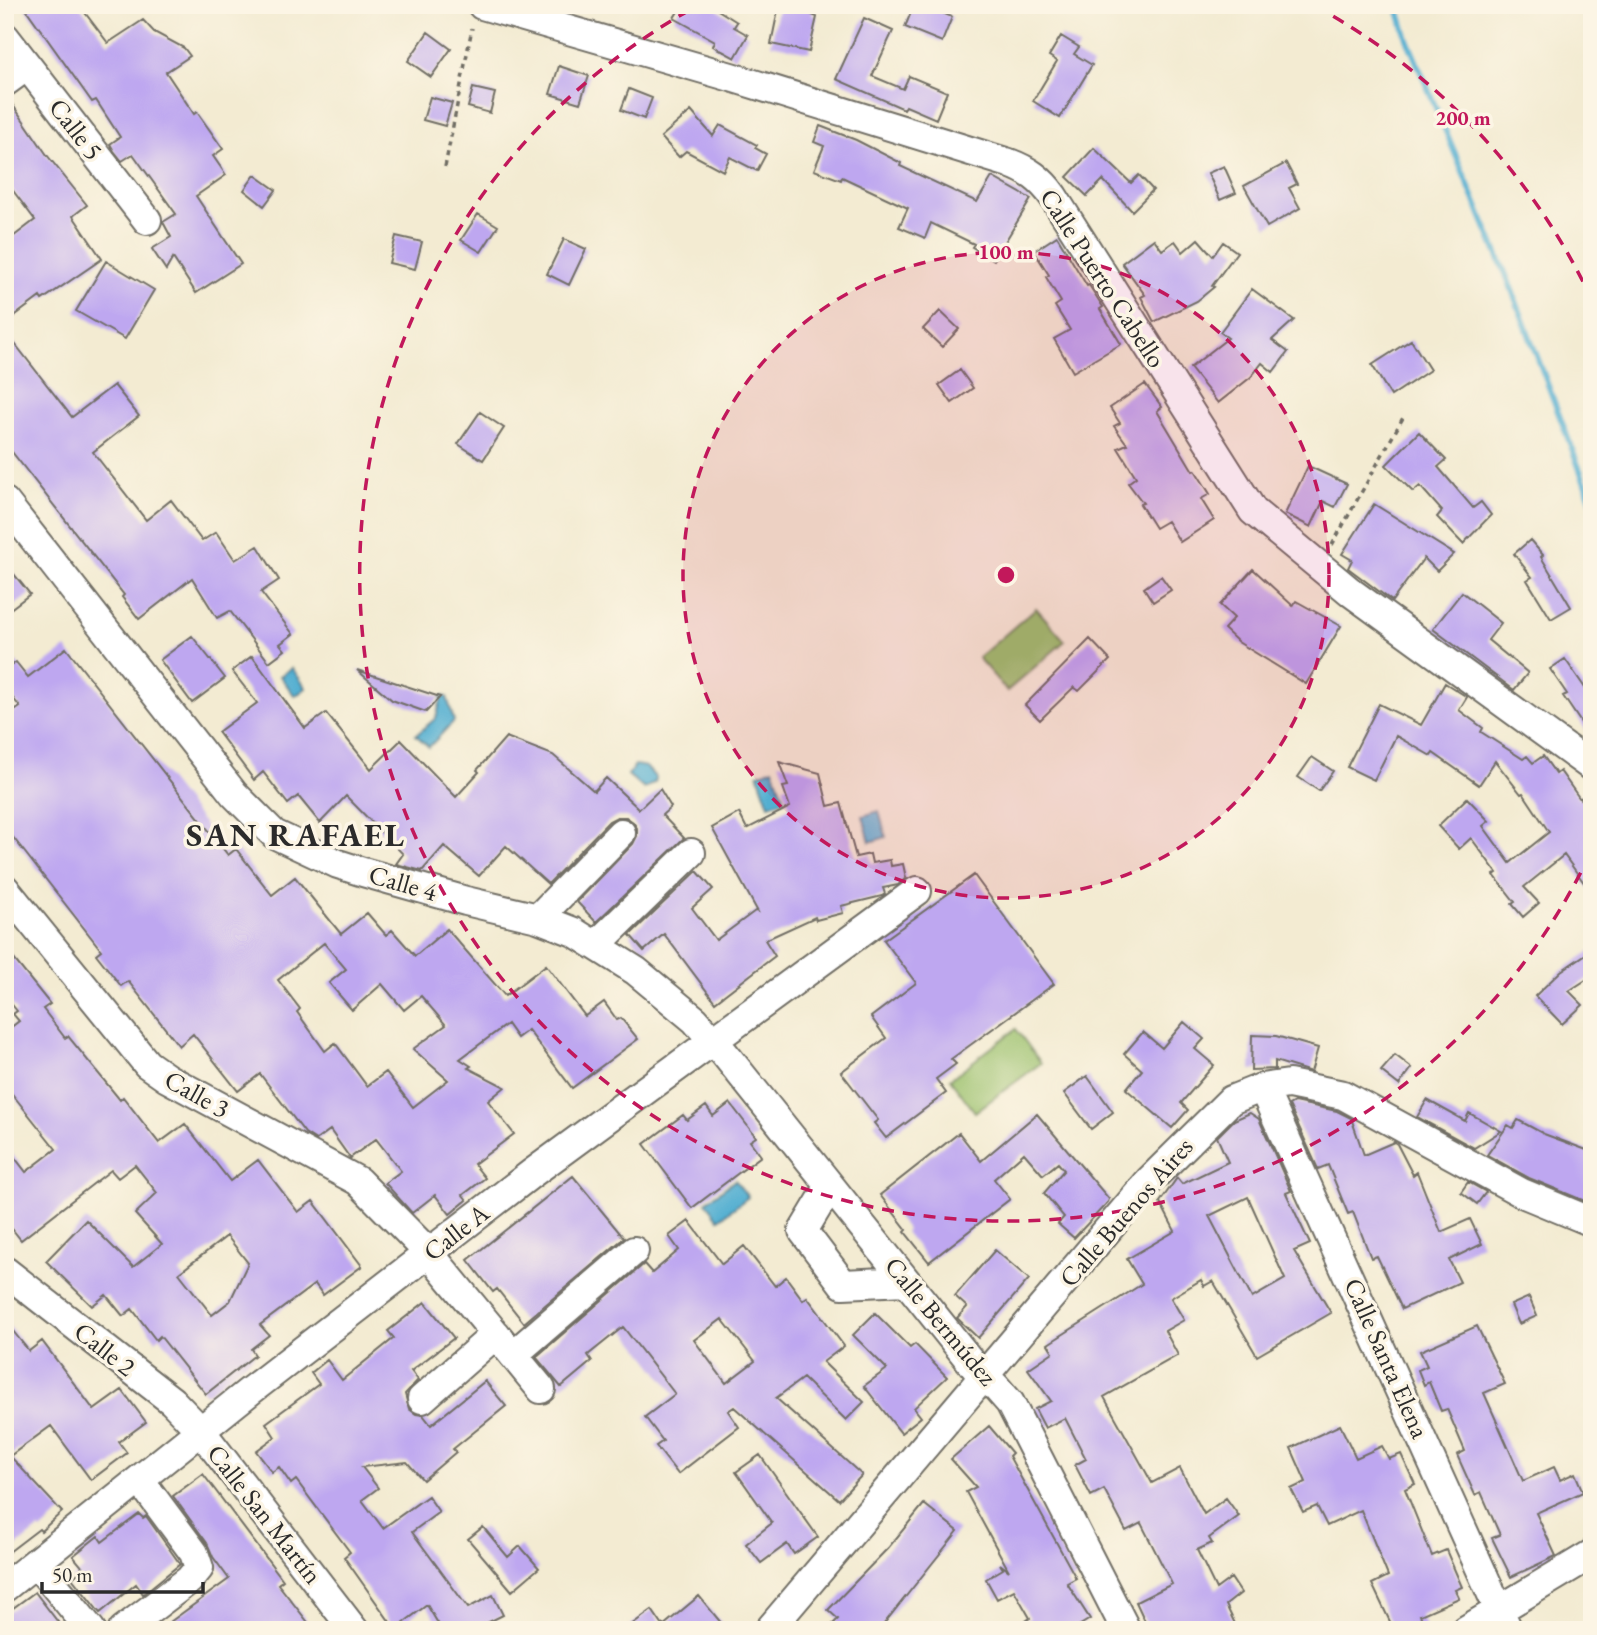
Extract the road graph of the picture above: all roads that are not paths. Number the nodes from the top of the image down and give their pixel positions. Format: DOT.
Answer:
graph roads {
  1 [pos="477,12"];
  2 [pos="5,37"];
  3 [pos="16,74"];
  4 [pos="147,220"];
  5 [pos="5,502"];
  6 [pos="1592,767"];
  7 [pos="621,833"];
  8 [pos="691,853"];
  9 [pos="5,888"];
  10 [pos="917,891"];
  11 [pos="538,918"];
  12 [pos="596,945"];
  13 [pos="713,1040"];
  14 [pos="1264,1088"];
  15 [pos="830,1186"];
  16 [pos="1592,1222"];
  17 [pos="634,1251"];
  18 [pos="429,1253"];
  19 [pos="5,1271"];
  20 [pos="906,1280"];
  21 [pos="504,1345"];
  22 [pos="983,1377"];
  23 [pos="541,1389"];
  24 [pos="422,1399"];
  25 [pos="201,1431"];
  26 [pos="140,1480"];
  27 [pos="1592,1554"];
  28 [pos="36,1563"];
  29 [pos="5,1587"];
  30 [pos="1504,1619"];
  31 [pos="1124,1629"];
  32 [pos="91,1630"];
  33 [pos="123,1630"];
  34 [pos="354,1630"];
  35 [pos="769,1630"];
  36 [pos="1466,1630"];
  1 -- 6 [label="street, Calle Puerto Cabello"];
  2 -- 3 [label="street, Calle 5"];
  3 -- 4 [label="street, Calle 5"];
  5 -- 11 [label="street, Calle 4"];
  7 -- 11 [label="street"];
  8 -- 12 [label="street"];
  9 -- 18 [label="street, Calle 3"];
  10 -- 13 [label="street, Calle A"];
  11 -- 12 [label="street, Calle 4"];
  12 -- 13 [label="street, Calle 4"];
  13 -- 15 [label="street, Calle Bermúdez"];
  13 -- 18 [label="street, Calle A"];
  14 -- 16 [label="street, Calle Buenos Aires"];
  14 -- 22 [label="street, Calle Buenos Aires"];
  14 -- 30 [label="street, Calle Santa Elena"];
  15 -- 20 [label="street, Calle Bermúdez"];
  15 -- 20 [label="street"];
  17 -- 21 [label="street"];
  18 -- 21 [label="street, Calle 3"];
  18 -- 25 [label="street, Calle A"];
  19 -- 25 [label="street, Calle 2"];
  20 -- 22 [label="street, Calle Bermúdez"];
  21 -- 23 [label="street, Calle 3"];
  21 -- 24 [label="street"];
  22 -- 31 [label="street, Calle Bermúdez"];
  22 -- 35 [label="street, Calle Buenos Aires"];
  25 -- 26 [label="street, Calle A"];
  25 -- 34 [label="street, Calle San Martín"];
  26 -- 28 [label="street, Calle A"];
  26 -- 33 [label="street"];
  27 -- 30 [label="street"];
  28 -- 29 [label="street, Calle A"];
  28 -- 32 [label="street"];
  30 -- 36 [label="street"];
}
